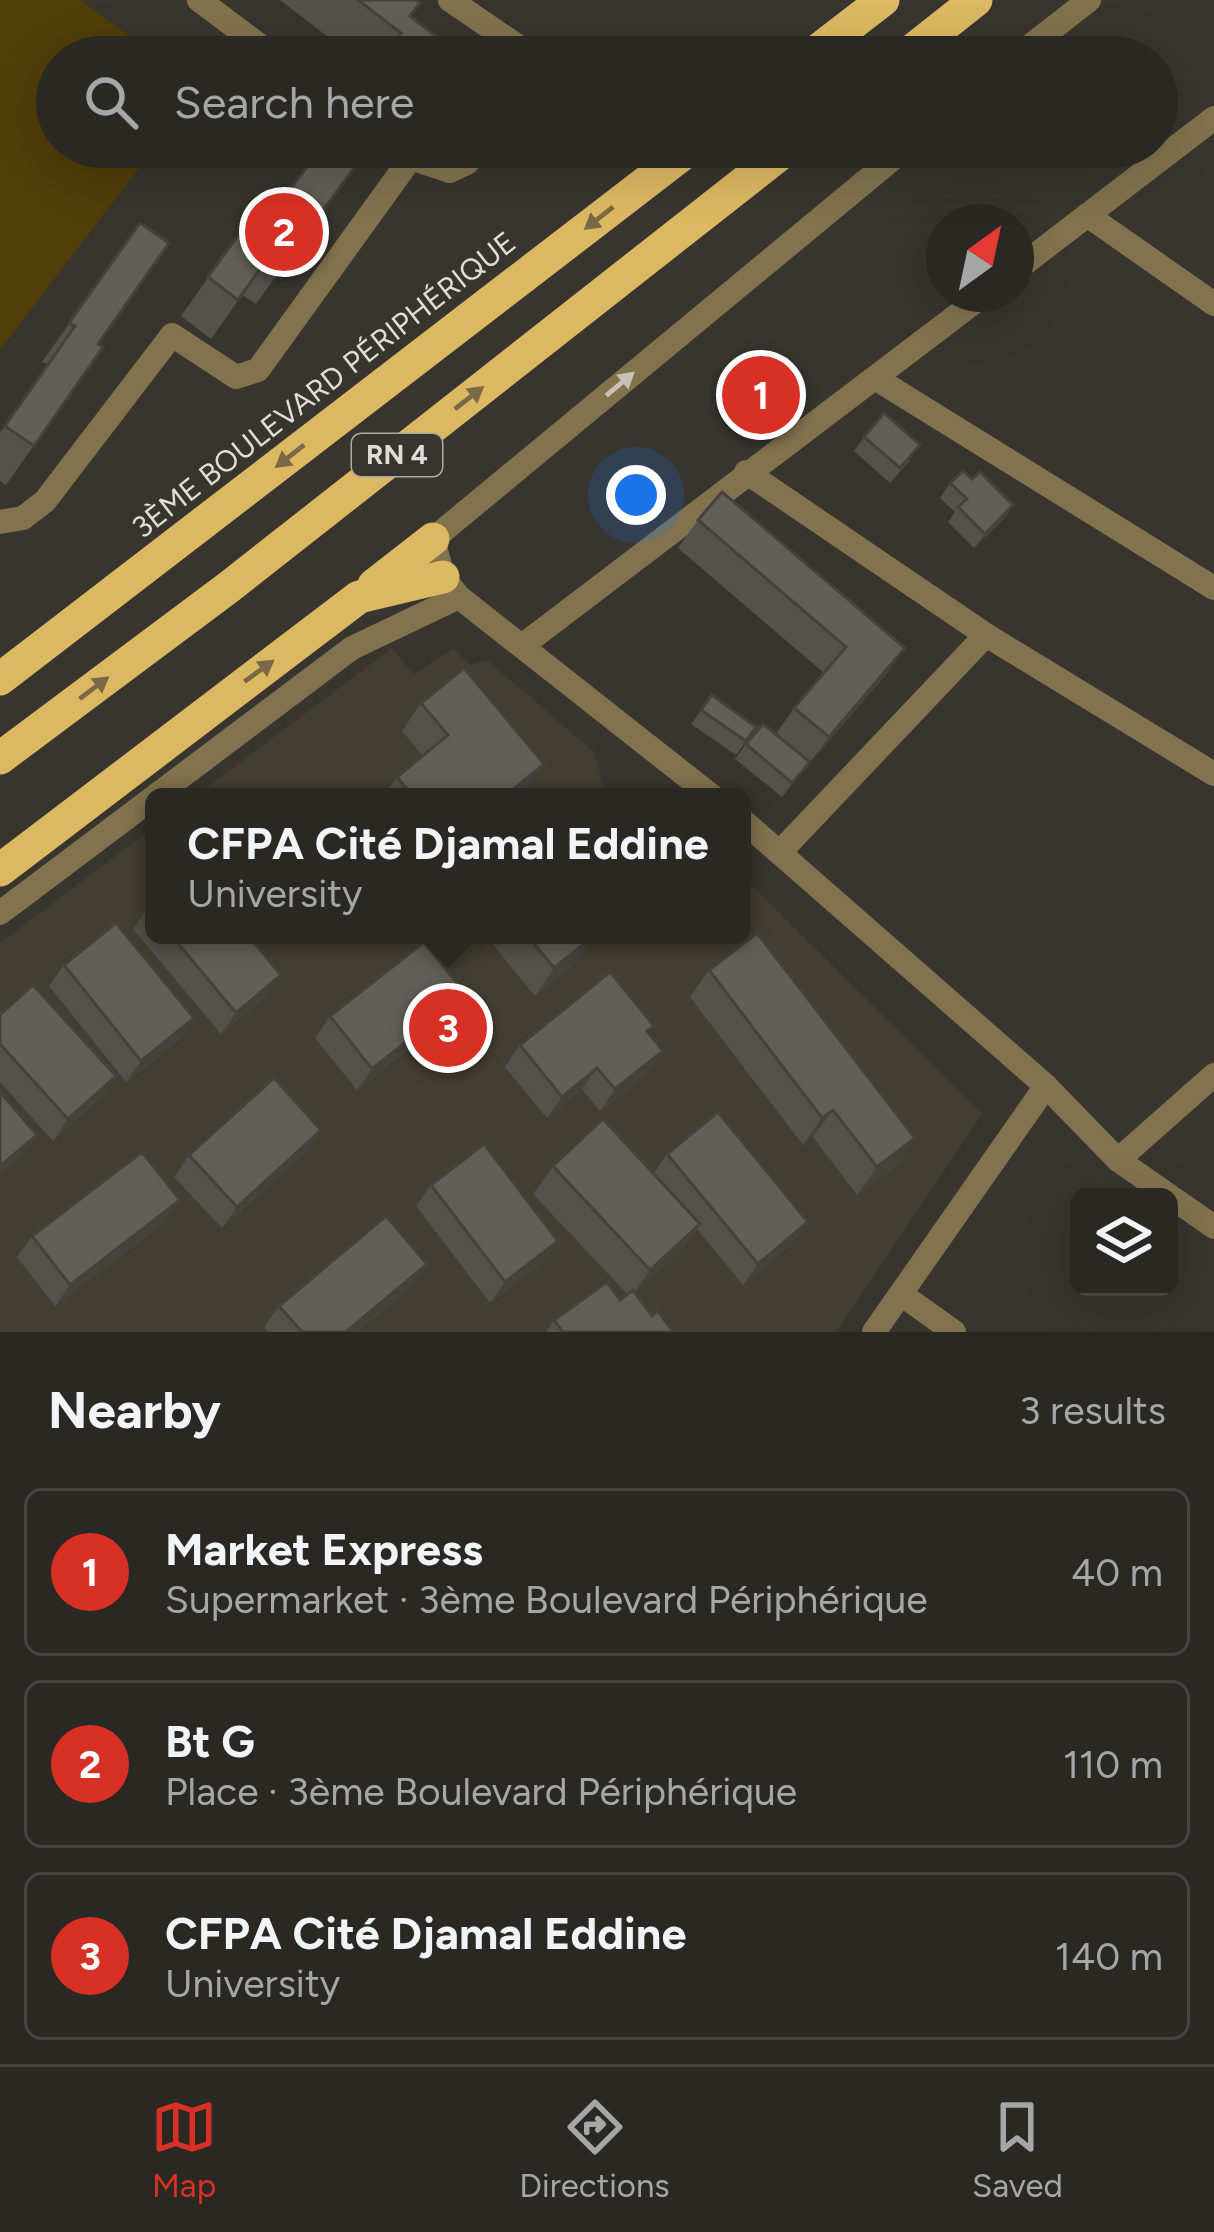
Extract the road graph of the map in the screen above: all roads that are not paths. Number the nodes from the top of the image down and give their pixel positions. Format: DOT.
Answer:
graph roads {
  1 [pos="199,0"];
  2 [pos="450,0"];
  3 [pos="883,0"];
  4 [pos="976,0"];
  5 [pos="1089,0"];
  6 [pos="247,36"];
  7 [pos="503,36"];
  8 [pos="836,36"];
  9 [pos="931,36"];
  10 [pos="1043,36"];
  11 [pos="1214,118"];
  12 [pos="1178,146"];
  13 [pos="394,168"];
  14 [pos="665,168"];
  15 [pos="762,168"];
  16 [pos="882,168"];
  17 [pos="1149,168"];
  18 [pos="1088,215"];
  19 [pos="1034,256"];
  20 [pos="1214,304"];
  21 [pos="961,312"];
  22 [pos="875,378"];
  23 [pos="746,472"];
  24 [pos="0,522"];
  25 [pos="433,539"];
  26 [pos="451,587"];
  27 [pos="1214,587"];
  28 [pos="359,597"];
  29 [pos="986,634"];
  30 [pos="523,645"];
  31 [pos="0,680"];
  32 [pos="0,758"];
  33 [pos="1214,774"];
  34 [pos="166,788"];
  35 [pos="701,788"];
  36 [pos="145,804"];
  37 [pos="751,827"];
  38 [pos="781,851"];
  39 [pos="0,870"];
  40 [pos="0,913"];
  41 [pos="1214,1075"];
  42 [pos="1046,1086"];
  43 [pos="1118,1160"];
  44 [pos="1214,1227"];
  45 [pos="901,1294"];
  46 [pos="874,1332"];
  47 [pos="955,1332"];
  1 -- 6 [label="street"];
  2 -- 7 [label="street"];
  3 -- 8 [label="highway"];
  4 -- 9 [label="highway"];
  5 -- 10 [label="street"];
  11 -- 12 [label="street"];
  13 -- 24 [label="street"];
  14 -- 31 [label="highway, 3ÈME BOULEVARD PÉRIPHÉRIQUE / RN 4, one-way"];
  32 -- 15 [label="highway, RN 4, one-way"];
  25 -- 16 [label="street, one-way"];
  17 -- 18 [label="street"];
  18 -- 19 [label="street"];
  18 -- 20 [label="street"];
  21 -- 22 [label="street"];
  22 -- 23 [label="street"];
  22 -- 27 [label="street"];
  23 -- 29 [label="street"];
  23 -- 30 [label="street"];
  25 -- 26 [label="street"];
  25 -- 28 [label="highway"];
  26 -- 28 [label="highway"];
  26 -- 30 [label="street"];
  26 -- 34 [label="street"];
  39 -- 28 [label="highway, one-way"];
  29 -- 33 [label="street"];
  29 -- 38 [label="street"];
  30 -- 35 [label="street"];
  36 -- 40 [label="street"];
  37 -- 38 [label="street"];
  38 -- 42 [label="street"];
  41 -- 43 [label="street"];
  42 -- 43 [label="street"];
  42 -- 45 [label="street"];
  43 -- 44 [label="street"];
  45 -- 46 [label="street"];
  45 -- 47 [label="street"];
}
